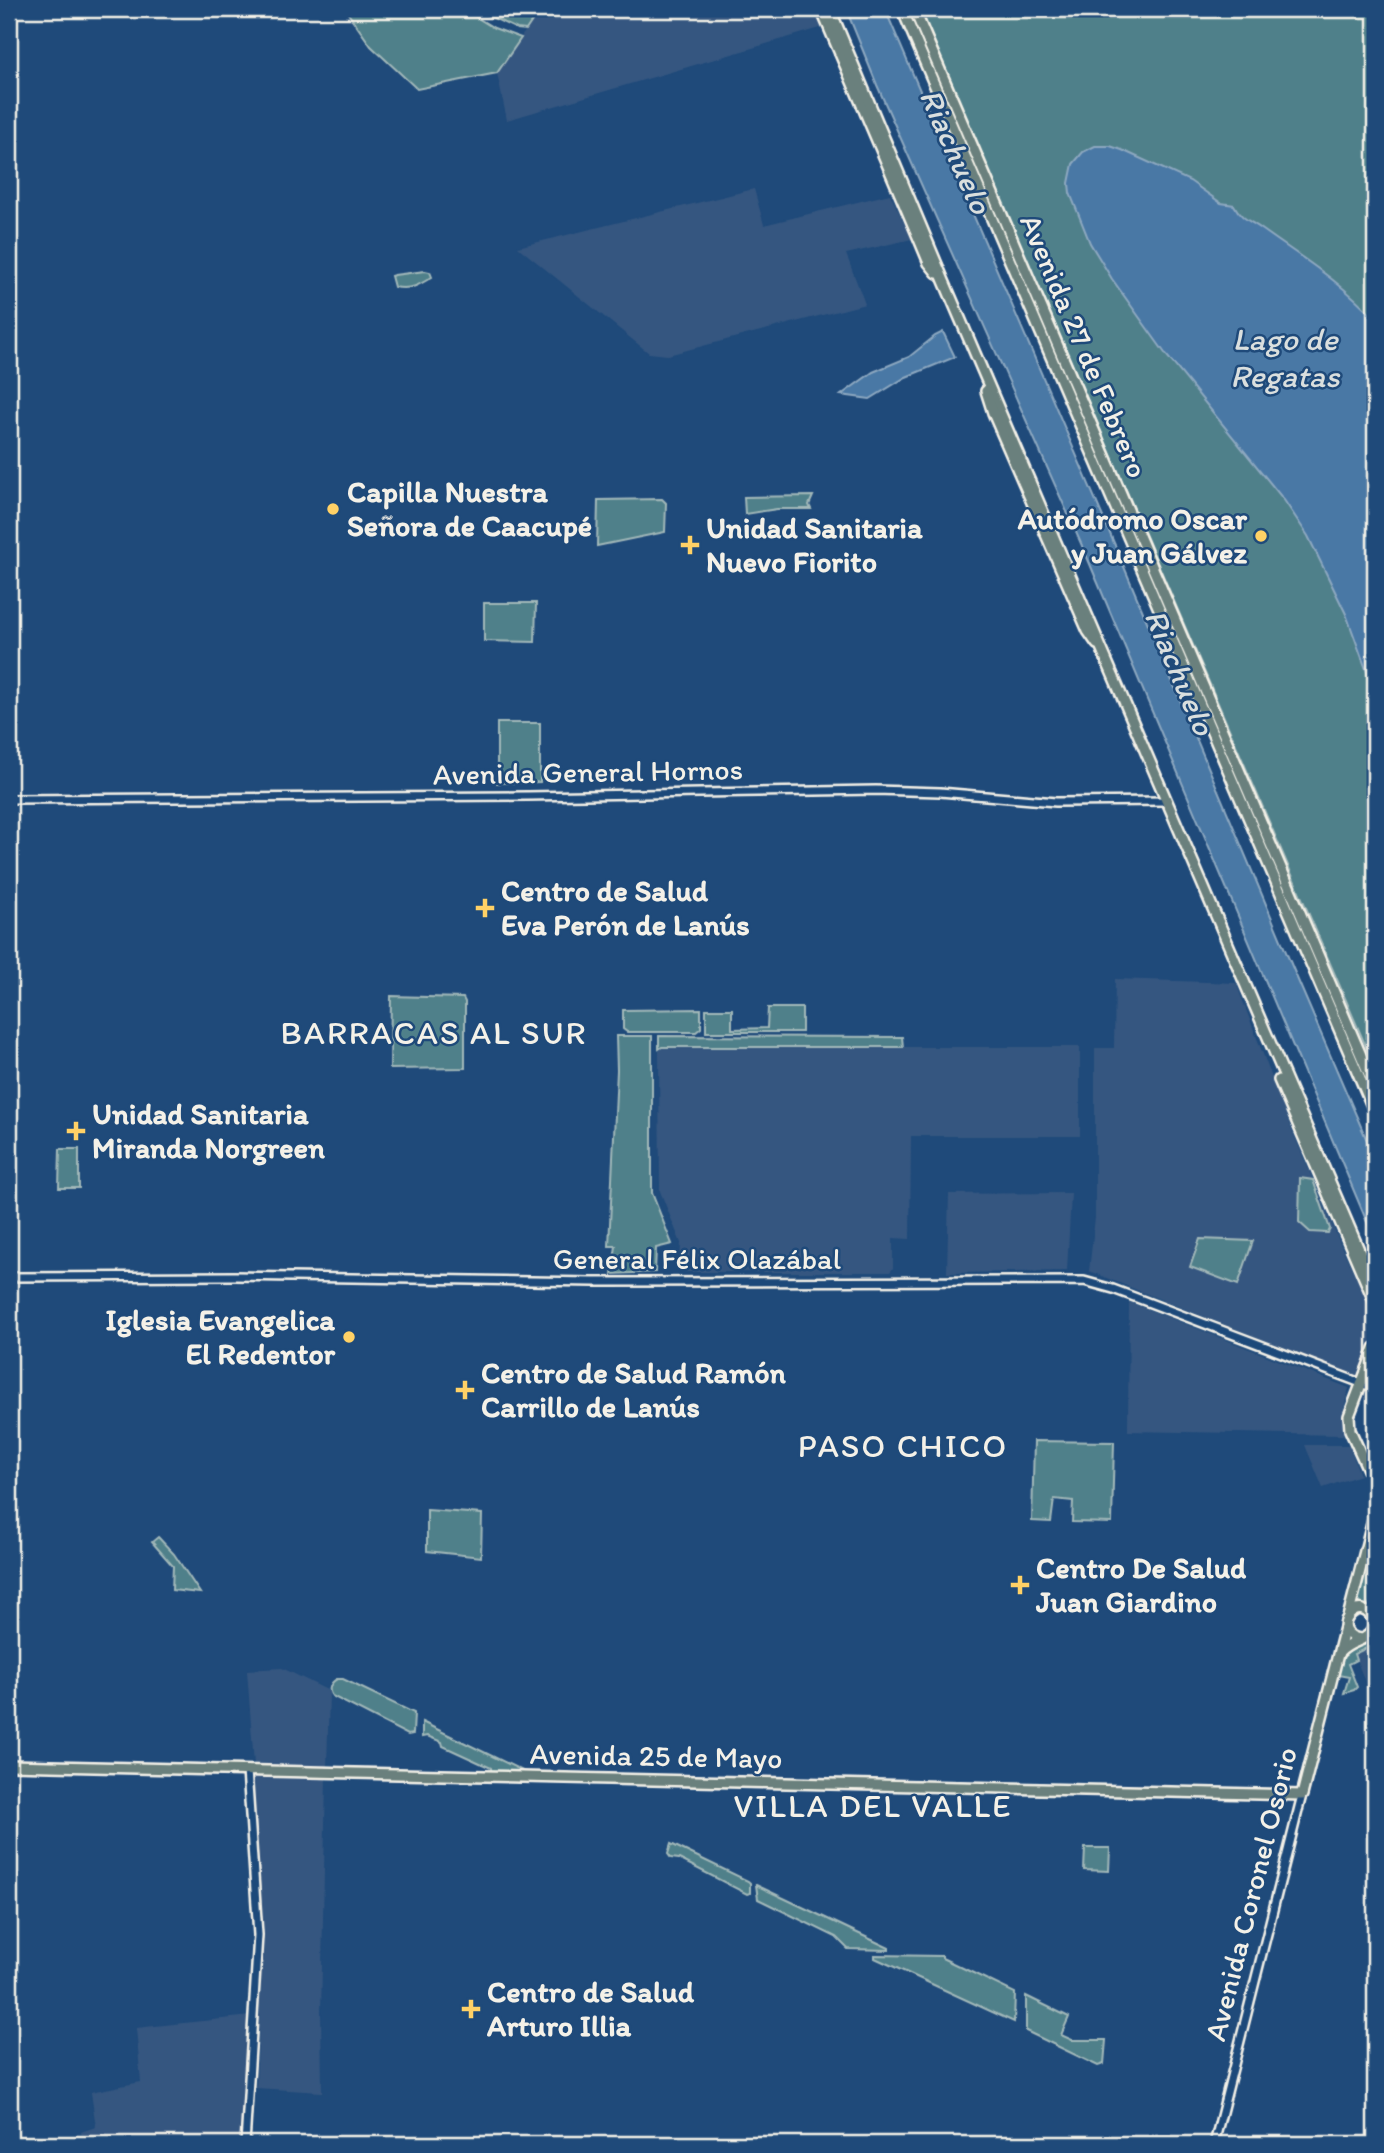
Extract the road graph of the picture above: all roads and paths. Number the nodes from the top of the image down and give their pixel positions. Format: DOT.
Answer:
graph roads {
  1 [pos="821,9"];
  2 [pos="830,9"];
  3 [pos="902,9"];
  4 [pos="914,9"];
  5 [pos="944,281"];
  6 [pos="9,799"];
  7 [pos="1167,801"];
  8 [pos="1248,990"];
  9 [pos="1371,1082"];
  10 [pos="1375,1113"];
  11 [pos="9,1277"];
  12 [pos="1375,1287"];
  13 [pos="1375,1303"];
  14 [pos="1375,1348"];
  15 [pos="1375,1363"];
  16 [pos="1363,1384"];
  17 [pos="1375,1473"];
  18 [pos="1375,1485"];
  19 [pos="1375,1512"];
  20 [pos="1372,1524"];
  21 [pos="1375,1557"];
  22 [pos="1356,1587"];
  23 [pos="1375,1603"];
  24 [pos="1364,1611"];
  25 [pos="1375,1621"];
  26 [pos="1346,1622"];
  27 [pos="1361,1639"];
  28 [pos="1338,1656"];
  29 [pos="9,1765"];
  30 [pos="247,1770"];
  31 [pos="1301,1795"];
  32 [pos="246,2144"];
  33 [pos="1214,2144"];
  1 -- 5 [label="main road"];
  2 -- 5 [label="main road"];
  3 -- 9 [label="main road, Avenida 27 de Febrero"];
  4 -- 9 [label="main road, Avenida 27 de Febrero"];
  5 -- 7 [label="main road"];
  6 -- 7 [label="street, Avenida General Hornos"];
  7 -- 8 [label="main road"];
  8 -- 12 [label="main road"];
  8 -- 13 [label="main road"];
  9 -- 10 [label="main road, Avenida 27 de Febrero"];
  11 -- 16 [label="street, General Félix Olazábal"];
  14 -- 16 [label="main road"];
  15 -- 16 [label="main road"];
  16 -- 17 [label="main road"];
  16 -- 18 [label="main road"];
  19 -- 20 [label="main road, Avenida Coronel Osorio"];
  20 -- 21 [label="main road"];
  20 -- 22 [label="main road, Avenida Coronel Osorio"];
  22 -- 24 [label="main road"];
  22 -- 26 [label="main road, Avenida Coronel Osorio"];
  23 -- 24 [label="main road"];
  24 -- 25 [label="main road"];
  24 -- 26 [label="main road"];
  25 -- 27 [label="main road"];
  26 -- 27 [label="main road"];
  26 -- 28 [label="main road, Avenida Coronel Osorio"];
  27 -- 28 [label="main road"];
  28 -- 31 [label="main road, Avenida Coronel Osorio"];
  29 -- 30 [label="main road, Avenida 25 de Mayo"];
  30 -- 31 [label="main road, Avenida 25 de Mayo"];
  30 -- 32 [label="street"];
  31 -- 33 [label="street, Avenida Coronel Osorio"];
}
